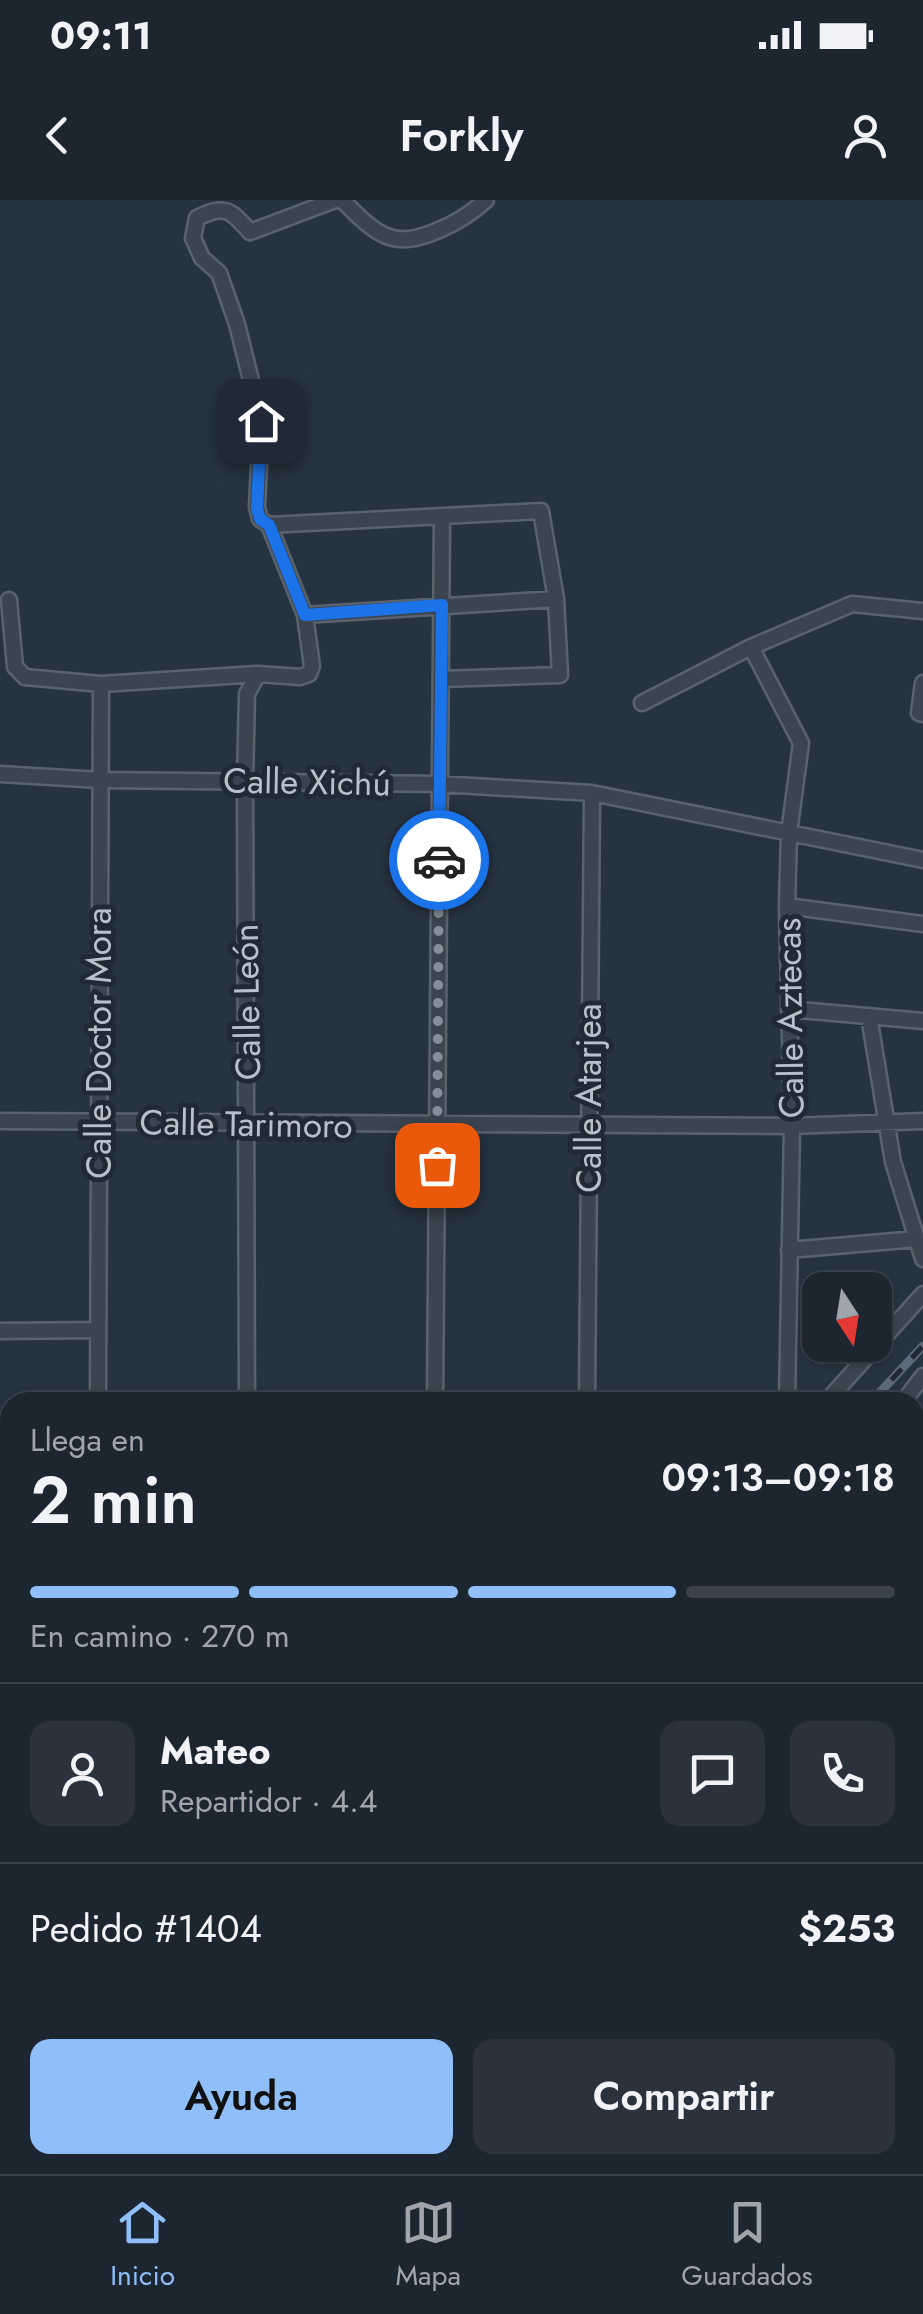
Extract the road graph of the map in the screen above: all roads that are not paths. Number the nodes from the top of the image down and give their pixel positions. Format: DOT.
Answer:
graph roads {
  1 [pos="339,200"];
  2 [pos="486,200"];
  3 [pos="442,518"];
  4 [pos="269,525"];
  5 [pos="556,599"];
  6 [pos="9,600"];
  7 [pos="442,605"];
  8 [pos="923,610"];
  9 [pos="305,615"];
  10 [pos="752,647"];
  11 [pos="258,674"];
  12 [pos="441,679"];
  13 [pos="923,683"];
  14 [pos="101,684"];
  15 [pos="642,703"];
  16 [pos="923,714"];
  17 [pos="0,774"];
  18 [pos="100,780"];
  19 [pos="245,781"];
  20 [pos="440,784"];
  21 [pos="592,793"];
  22 [pos="790,833"];
  23 [pos="923,860"];
  24 [pos="787,906"];
  25 [pos="923,924"];
  26 [pos="789,1009"];
  27 [pos="869,1016"];
  28 [pos="923,1021"];
  29 [pos="0,1121"];
  30 [pos="923,1121"];
  31 [pos="100,1122"];
  32 [pos="886,1122"];
  33 [pos="248,1124"];
  34 [pos="438,1125"];
  35 [pos="589,1126"];
  36 [pos="792,1126"];
  37 [pos="918,1238"];
  38 [pos="790,1250"];
  39 [pos="923,1259"];
  40 [pos="923,1294"];
  41 [pos="98,1330"];
  42 [pos="0,1331"];
  43 [pos="98,1392"];
  44 [pos="247,1392"];
  45 [pos="435,1392"];
  46 [pos="586,1392"];
  47 [pos="786,1392"];
  48 [pos="835,1392"];
  1 -- 2 [label="street"];
  1 -- 4 [label="street"];
  3 -- 4 [label="street"];
  3 -- 5 [label="street"];
  3 -- 7 [label="street"];
  4 -- 9 [label="street"];
  5 -- 7 [label="street"];
  5 -- 12 [label="street"];
  6 -- 14 [label="street"];
  7 -- 9 [label="street"];
  7 -- 12 [label="street"];
  8 -- 10 [label="street"];
  9 -- 11 [label="street"];
  10 -- 15 [label="street"];
  10 -- 22 [label="street, Calle Aztecas"];
  11 -- 14 [label="street"];
  11 -- 19 [label="street, Calle León"];
  12 -- 20 [label="street"];
  13 -- 16 [label="street"];
  14 -- 18 [label="street, Calle Doctor Mora"];
  17 -- 18 [label="street, Calle Xichú"];
  18 -- 19 [label="street, Calle Xichú"];
  18 -- 31 [label="street, Calle Doctor Mora"];
  19 -- 20 [label="street, Calle Xichú"];
  19 -- 33 [label="street, Calle León"];
  20 -- 21 [label="street, Calle Xichú"];
  20 -- 34 [label="street"];
  21 -- 22 [label="street, Calle Xichú"];
  21 -- 35 [label="street, Calle Atarjea"];
  22 -- 23 [label="street, Calle Xichú"];
  22 -- 24 [label="street, Calle Aztecas"];
  24 -- 25 [label="street"];
  24 -- 26 [label="street, Calle Aztecas"];
  26 -- 27 [label="street"];
  26 -- 36 [label="street, Calle Aztecas"];
  27 -- 28 [label="street"];
  27 -- 32 [label="street"];
  29 -- 31 [label="street, Calle Tarimoro"];
  30 -- 32 [label="street, Calle Tarimoro"];
  31 -- 33 [label="street, Calle Tarimoro"];
  31 -- 41 [label="street, Calle Doctor Mora"];
  32 -- 36 [label="street, Calle Tarimoro"];
  32 -- 37 [label="street"];
  33 -- 34 [label="street, Calle Tarimoro"];
  33 -- 44 [label="street, Calle León"];
  34 -- 35 [label="street, Calle Tarimoro"];
  34 -- 45 [label="street"];
  35 -- 36 [label="street, Calle Tarimoro"];
  35 -- 46 [label="street, Calle Atarjea"];
  36 -- 38 [label="street, Calle Aztecas"];
  37 -- 38 [label="street"];
  37 -- 39 [label="street"];
  38 -- 47 [label="street, Calle Aztecas"];
  40 -- 48 [label="street"];
  41 -- 42 [label="street"];
  41 -- 43 [label="street, Calle Doctor Mora"];
}
